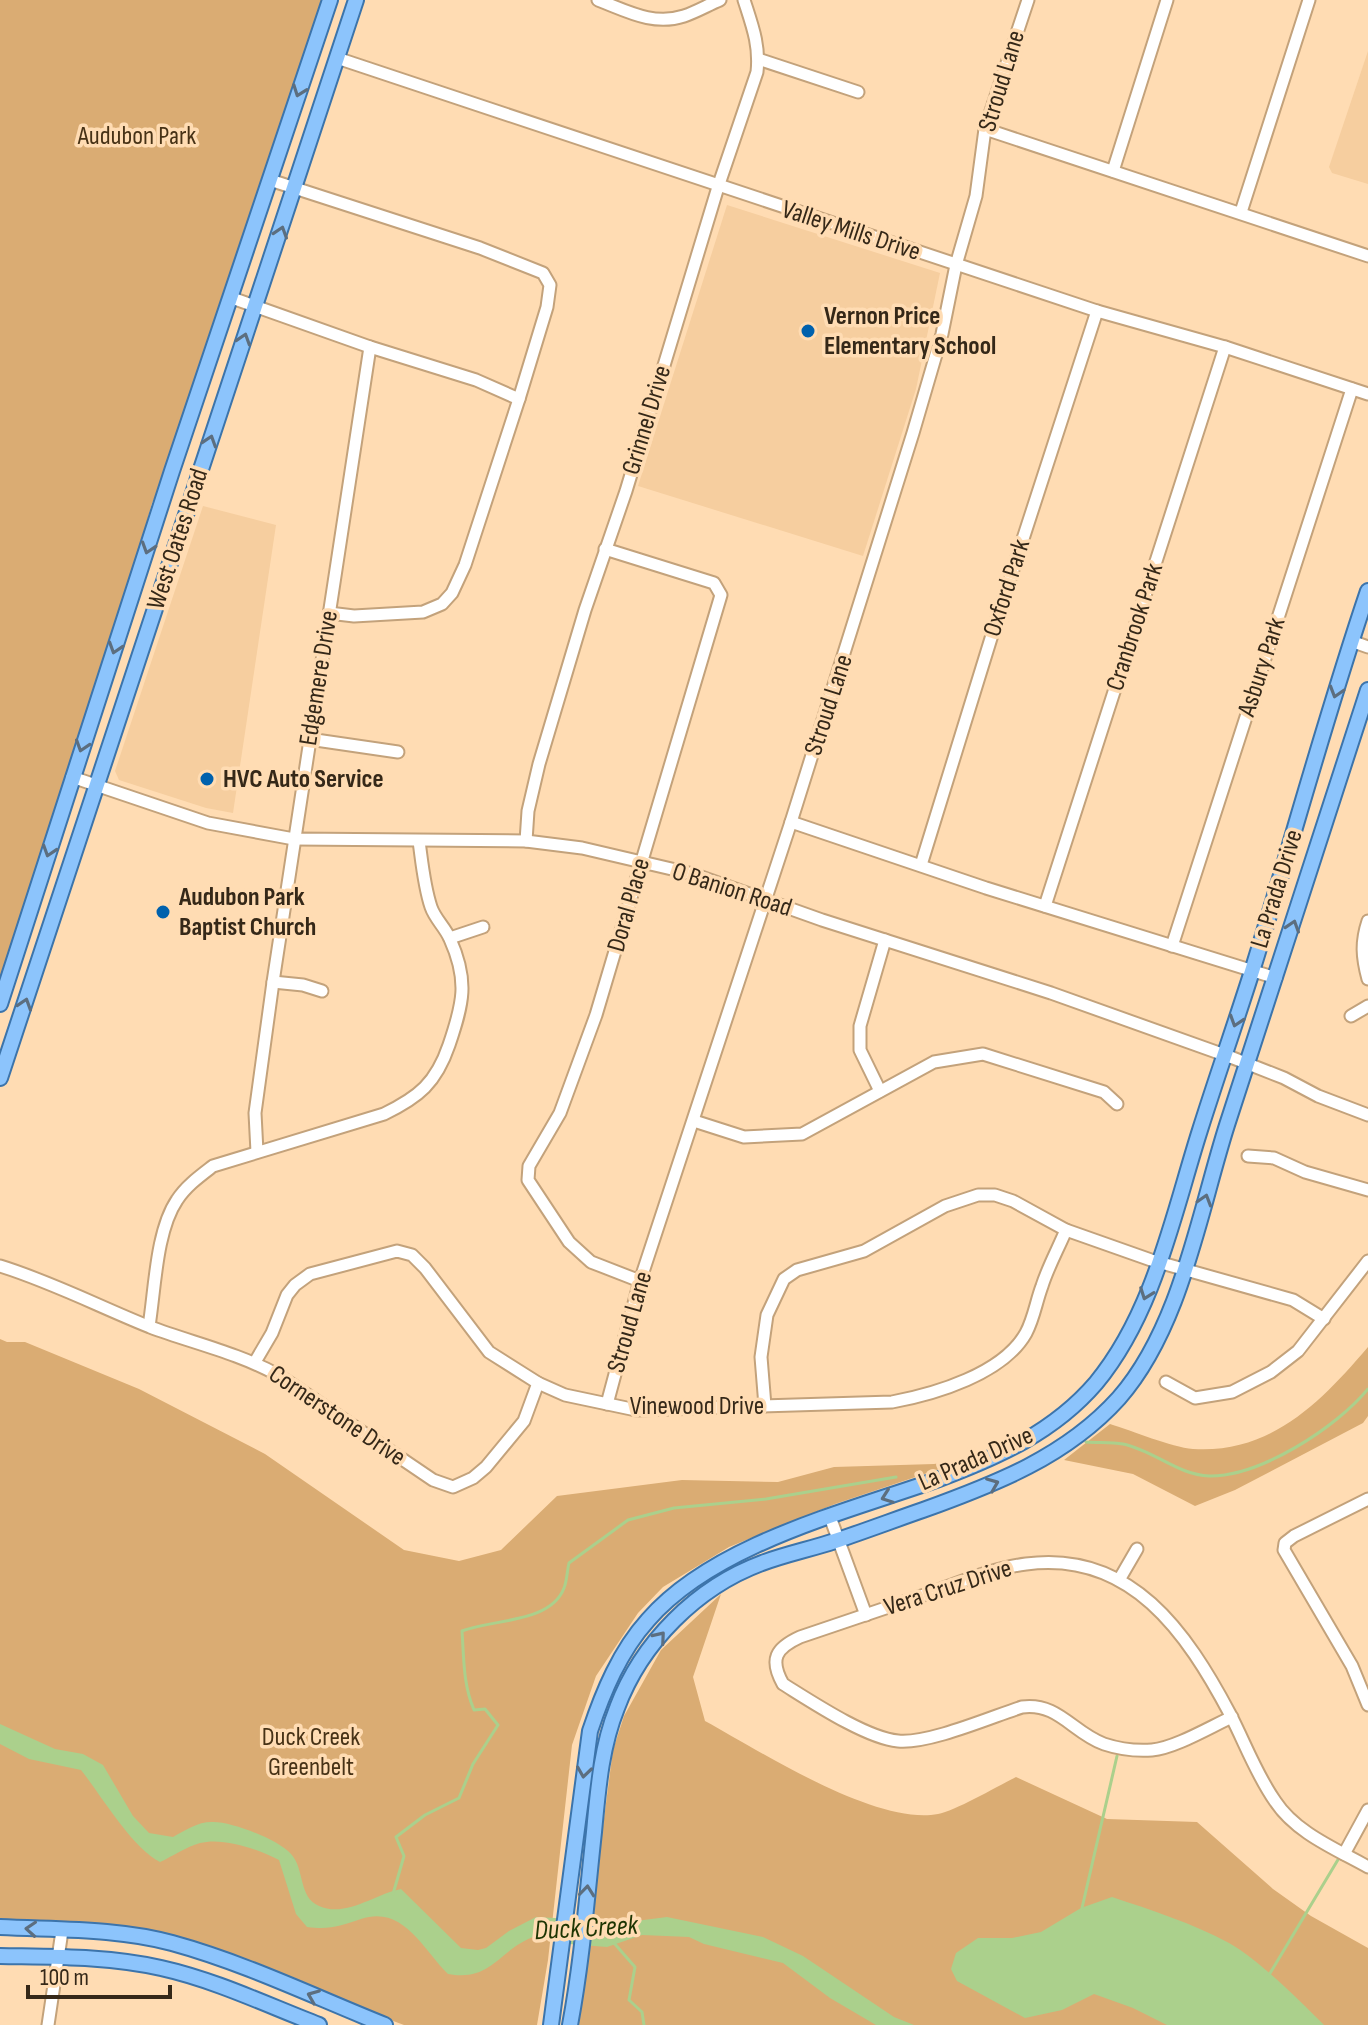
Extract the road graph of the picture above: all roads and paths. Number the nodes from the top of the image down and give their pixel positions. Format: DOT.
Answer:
graph roads {
  1 [pos="330,0"];
  2 [pos="356,0"];
  3 [pos="598,0"];
  4 [pos="720,0"];
  5 [pos="744,0"];
  6 [pos="1028,0"];
  7 [pos="1167,0"];
  8 [pos="1309,0"];
  9 [pos="313,50"];
  10 [pos="337,58"];
  11 [pos="758,59"];
  12 [pos="858,92"];
  13 [pos="985,129"];
  14 [pos="1113,171"];
  15 [pos="270,180"];
  16 [pos="718,187"];
  17 [pos="295,190"];
  18 [pos="1241,212"];
  19 [pos="1368,256"];
  20 [pos="956,265"];
  21 [pos="232,298"];
  22 [pos="255,305"];
  23 [pos="1097,311"];
  24 [pos="370,347"];
  25 [pos="1225,347"];
  26 [pos="1352,389"];
  27 [pos="1368,394"];
  28 [pos="519,399"];
  29 [pos="172,471"];
  30 [pos="198,479"];
  31 [pos="605,549"];
  32 [pos="137,580"];
  33 [pos="1368,591"];
  34 [pos="160,595"];
  35 [pos="329,613"];
  36 [pos="1351,641"];
  37 [pos="1368,647"];
  38 [pos="1368,690"];
  39 [pos="309,739"];
  40 [pos="398,752"];
  41 [pos="72,777"];
  42 [pos="97,786"];
  43 [pos="791,822"];
  44 [pos="294,839"];
  45 [pos="419,841"];
  46 [pos="526,841"];
  47 [pos="642,862"];
  48 [pos="921,865"];
  49 [pos="766,900"];
  50 [pos="1045,906"];
  51 [pos="1368,921"];
  52 [pos="483,927"];
  53 [pos="450,938"];
  54 [pos="885,940"];
  55 [pos="1172,946"];
  56 [pos="1252,971"];
  57 [pos="1276,978"];
  58 [pos="1368,979"];
  59 [pos="273,982"];
  60 [pos="322,991"];
  61 [pos="0,1004"];
  62 [pos="1368,1006"];
  63 [pos="1351,1016"];
  64 [pos="1225,1055"];
  65 [pos="1248,1063"];
  66 [pos="0,1078"];
  67 [pos="880,1091"];
  68 [pos="1117,1104"];
  69 [pos="1368,1115"];
  70 [pos="694,1121"];
  71 [pos="257,1152"];
  72 [pos="1248,1156"];
  73 [pos="1368,1190"];
  74 [pos="1066,1230"];
  75 [pos="1368,1261"];
  76 [pos="1158,1262"];
  77 [pos="0,1266"];
  78 [pos="1185,1268"];
  79 [pos="640,1281"];
  80 [pos="1324,1319"];
  81 [pos="149,1326"];
  82 [pos="255,1362"];
  83 [pos="1166,1382"];
  84 [pos="538,1383"];
  85 [pos="607,1404"];
  86 [pos="765,1406"];
  87 [pos="1368,1499"];
  88 [pos="830,1517"];
  89 [pos="839,1540"];
  90 [pos="1137,1549"];
  91 [pos="1119,1580"];
  92 [pos="866,1615"];
  93 [pos="1368,1705"];
  94 [pos="1232,1717"];
  95 [pos="1368,1810"];
  96 [pos="1344,1854"];
  97 [pos="1368,1867"];
  98 [pos="0,1927"];
  99 [pos="62,1931"];
  100 [pos="0,1956"];
  101 [pos="58,1957"];
  102 [pos="48,2025"];
  103 [pos="319,2025"];
  104 [pos="385,2025"];
  105 [pos="551,2025"];
  106 [pos="570,2025"];
  1 -- 9 [label="main road, West Oates Road"];
  2 -- 10 [label="main road, West Oates Road"];
  3 -- 4 [label="street"];
  5 -- 11 [label="street, Grinnel Drive"];
  6 -- 13 [label="street, Stroud Lane"];
  7 -- 14 [label="street"];
  8 -- 18 [label="street"];
  9 -- 10 [label="main road"];
  9 -- 15 [label="main road, West Oates Road, one-way"];
  10 -- 16 [label="street, Valley Mills Drive"];
  10 -- 17 [label="main road, West Oates Road"];
  11 -- 12 [label="street"];
  11 -- 16 [label="street, Grinnel Drive"];
  13 -- 14 [label="street"];
  13 -- 20 [label="street, Stroud Lane"];
  14 -- 18 [label="street"];
  15 -- 17 [label="street"];
  15 -- 21 [label="main road, West Oates Road"];
  16 -- 20 [label="street, Valley Mills Drive"];
  16 -- 31 [label="street, Grinnel Drive"];
  22 -- 17 [label="main road, West Oates Road, one-way"];
  17 -- 28 [label="street"];
  18 -- 19 [label="street"];
  20 -- 23 [label="street, Valley Mills Drive"];
  20 -- 43 [label="street, Stroud Lane"];
  21 -- 22 [label="street"];
  21 -- 29 [label="main road, West Oates Road"];
  22 -- 24 [label="street"];
  30 -- 22 [label="main road, West Oates Road, one-way"];
  23 -- 25 [label="street, Valley Mills Drive"];
  23 -- 48 [label="street, Oxford Park"];
  24 -- 28 [label="street"];
  24 -- 35 [label="street, Edgemere Drive"];
  25 -- 26 [label="street, Valley Mills Drive"];
  25 -- 50 [label="street, Cranbrook Park"];
  26 -- 27 [label="street, Valley Mills Drive"];
  26 -- 55 [label="street, Asbury Park"];
  28 -- 35 [label="street"];
  29 -- 30 [label="main road"];
  29 -- 32 [label="main road, West Oates Road, one-way"];
  30 -- 34 [label="main road, West Oates Road"];
  31 -- 46 [label="street, Grinnel Drive"];
  31 -- 47 [label="street, Doral Place"];
  32 -- 34 [label="main road"];
  32 -- 41 [label="main road, West Oates Road, one-way"];
  33 -- 36 [label="main road, La Prada Drive"];
  34 -- 42 [label="main road, West Oates Road"];
  35 -- 39 [label="street, Edgemere Drive"];
  36 -- 37 [label="street"];
  36 -- 56 [label="main road, La Prada Drive, one-way"];
  57 -- 38 [label="main road, La Prada Drive, one-way"];
  39 -- 40 [label="street"];
  39 -- 44 [label="street, Edgemere Drive"];
  41 -- 42 [label="street, O Banion Road"];
  41 -- 61 [label="main road, West Oates Road, one-way"];
  42 -- 44 [label="street, O Banion Road"];
  66 -- 42 [label="main road, West Oates Road, one-way"];
  43 -- 48 [label="street"];
  43 -- 49 [label="street, Stroud Lane"];
  44 -- 45 [label="street, O Banion Road"];
  44 -- 59 [label="street, Edgemere Drive"];
  45 -- 46 [label="street, O Banion Road"];
  45 -- 53 [label="street"];
  46 -- 47 [label="street, O Banion Road"];
  47 -- 49 [label="street, O Banion Road"];
  47 -- 79 [label="street, Doral Place"];
  48 -- 50 [label="street"];
  49 -- 54 [label="street, O Banion Road"];
  49 -- 70 [label="street, Stroud Lane"];
  50 -- 55 [label="street"];
  51 -- 58 [label="street"];
  52 -- 53 [label="street"];
  53 -- 71 [label="street"];
  54 -- 64 [label="street, O Banion Road"];
  54 -- 67 [label="street"];
  55 -- 56 [label="street"];
  56 -- 57 [label="street"];
  56 -- 64 [label="main road, La Prada Drive, one-way"];
  57 -- 65 [label="main road, La Prada Drive"];
  59 -- 60 [label="street"];
  59 -- 71 [label="street, Edgemere Drive"];
  62 -- 63 [label="street"];
  64 -- 65 [label="street, O Banion Road"];
  64 -- 76 [label="main road, La Prada Drive"];
  65 -- 69 [label="street, O Banion Road"];
  78 -- 65 [label="main road, La Prada Drive, one-way"];
  67 -- 68 [label="street"];
  67 -- 70 [label="street"];
  70 -- 79 [label="street, Stroud Lane"];
  71 -- 81 [label="street"];
  72 -- 73 [label="street"];
  74 -- 76 [label="street"];
  74 -- 86 [label="street, Vinewood Drive"];
  74 -- 86 [label="street"];
  75 -- 80 [label="street"];
  76 -- 78 [label="street"];
  76 -- 88 [label="main road, La Prada Drive, one-way"];
  77 -- 81 [label="street, Cornerstone Drive"];
  78 -- 80 [label="street"];
  89 -- 78 [label="main road, La Prada Drive, one-way"];
  79 -- 85 [label="street, Stroud Lane"];
  80 -- 83 [label="street"];
  81 -- 82 [label="street, Cornerstone Drive"];
  82 -- 84 [label="street, Cornerstone Drive"];
  82 -- 84 [label="street, Vinewood Drive"];
  84 -- 85 [label="street, Vinewood Drive"];
  85 -- 86 [label="street, Vinewood Drive"];
  87 -- 93 [label="street"];
  88 -- 89 [label="street"];
  88 -- 105 [label="main road, La Prada Drive, one-way"];
  89 -- 92 [label="street"];
  106 -- 89 [label="main road, La Prada Drive, one-way"];
  90 -- 91 [label="street"];
  91 -- 92 [label="street, Vera Cruz Drive"];
  91 -- 94 [label="street, Vera Cruz Drive"];
  92 -- 94 [label="street, Vera Cruz Drive"];
  94 -- 96 [label="street, Vera Cruz Drive"];
  95 -- 96 [label="street"];
  96 -- 97 [label="street, Vera Cruz Drive"];
  99 -- 98 [label="main road, one-way"];
  99 -- 101 [label="street"];
  104 -- 99 [label="main road, one-way"];
  100 -- 101 [label="main road"];
  101 -- 102 [label="street"];
  101 -- 103 [label="main road"];
}
